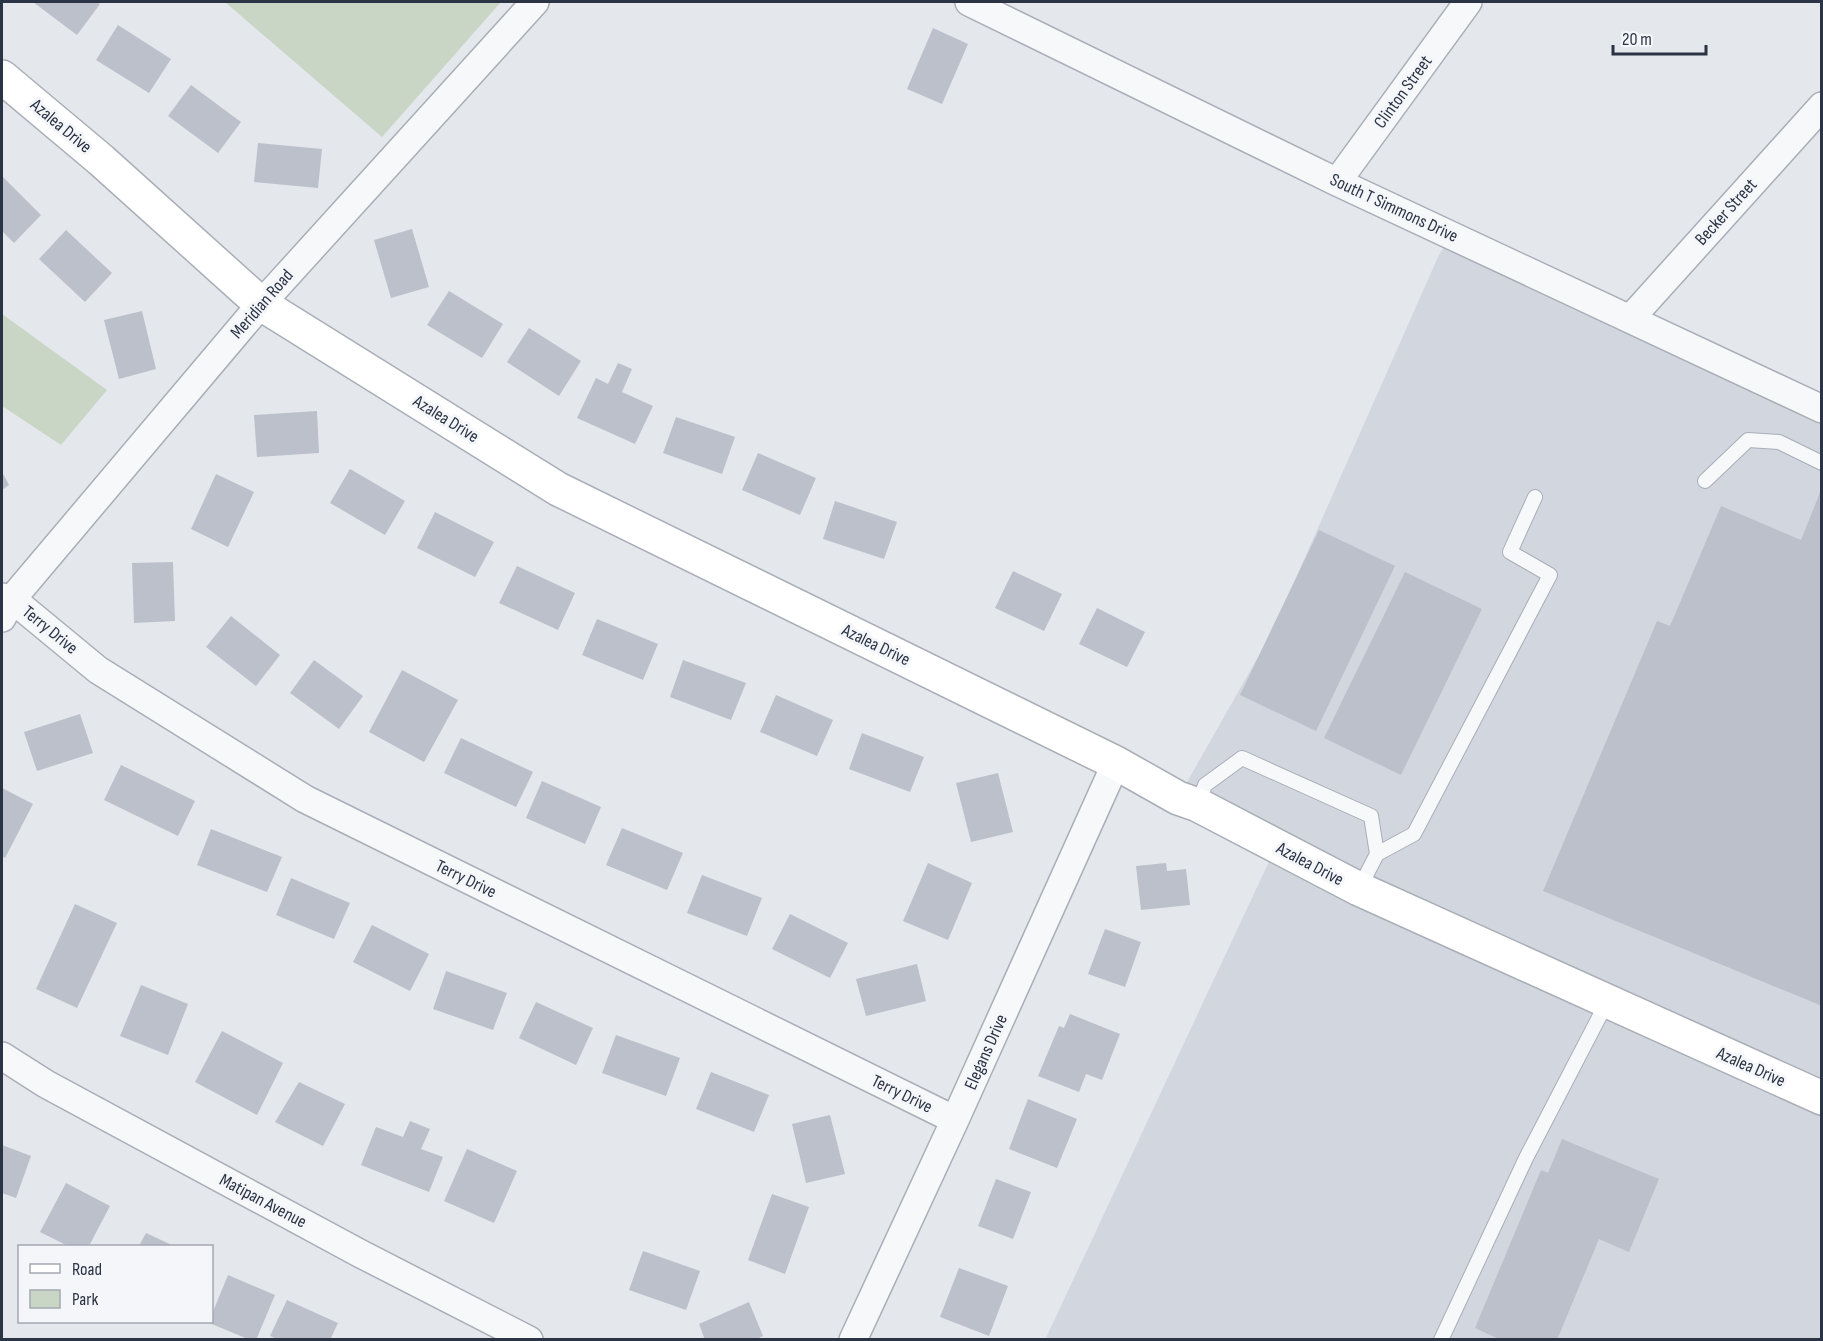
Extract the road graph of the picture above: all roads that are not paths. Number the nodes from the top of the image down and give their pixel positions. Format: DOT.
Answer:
graph roads {
  1 [pos="535,2"];
  2 [pos="969,2"];
  3 [pos="1468,2"];
  4 [pos="1005,9"];
  5 [pos="2,77"];
  6 [pos="1821,106"];
  7 [pos="1337,182"];
  8 [pos="261,304"];
  9 [pos="1630,319"];
  10 [pos="1821,409"];
  11 [pos="1821,463"];
  12 [pos="1705,481"];
  13 [pos="1535,496"];
  14 [pos="5,605"];
  15 [pos="1116,763"];
  16 [pos="1198,805"];
  17 [pos="1377,854"];
  18 [pos="1359,889"];
  19 [pos="1607,1002"];
  20 [pos="2,1056"];
  21 [pos="1818,1091"];
  22 [pos="955,1120"];
  23 [pos="529,1340"];
  24 [pos="853,1340"];
  25 [pos="1441,1340"];
  1 -- 8 [label="street, Meridian Road"];
  2 -- 4 [label="street, South T Simmons Drive"];
  3 -- 7 [label="street, Clinton Street"];
  4 -- 7 [label="street, South T Simmons Drive"];
  5 -- 8 [label="street, Azalea Drive"];
  6 -- 9 [label="street, Becker Street"];
  7 -- 9 [label="street, South T Simmons Drive"];
  8 -- 14 [label="street, Meridian Road"];
  8 -- 15 [label="street, Azalea Drive"];
  9 -- 10 [label="street, South T Simmons Drive"];
  11 -- 12 [label="lane"];
  13 -- 17 [label="lane"];
  14 -- 22 [label="street, Terry Drive"];
  15 -- 16 [label="street, Azalea Drive"];
  15 -- 22 [label="street, Elegans Drive"];
  16 -- 17 [label="lane"];
  16 -- 18 [label="street, Azalea Drive"];
  17 -- 18 [label="lane"];
  18 -- 19 [label="street, Azalea Drive"];
  19 -- 21 [label="street, Azalea Drive"];
  19 -- 25 [label="lane"];
  20 -- 23 [label="street, Matipan Avenue"];
  22 -- 24 [label="street, Elegans Drive"];
}
